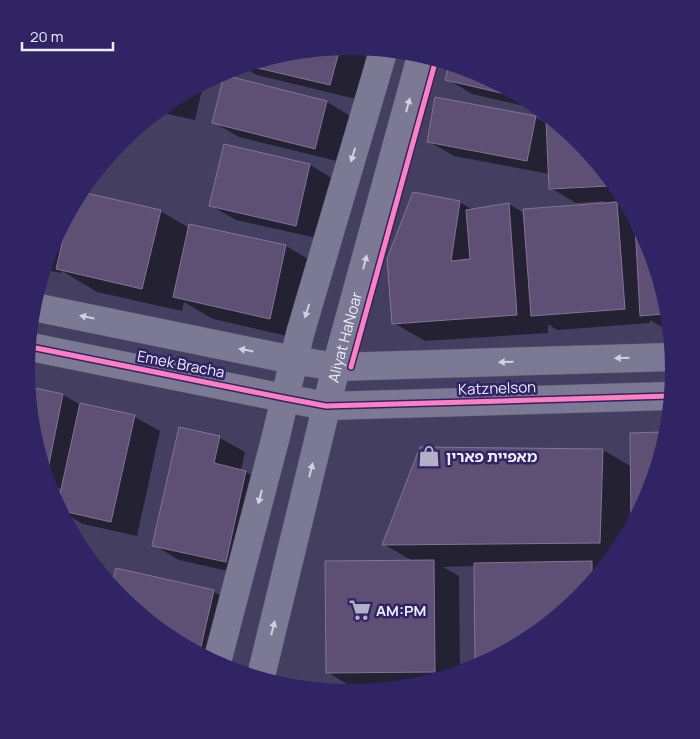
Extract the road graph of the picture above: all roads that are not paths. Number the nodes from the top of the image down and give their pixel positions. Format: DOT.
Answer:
graph roads {
  1 [pos="382,56"];
  2 [pos="419,63"];
  3 [pos="41,308"];
  4 [pos="36,348"];
  5 [pos="664,357"];
  6 [pos="294,360"];
  7 [pos="336,367"];
  8 [pos="663,396"];
  9 [pos="284,398"];
  10 [pos="326,406"];
  11 [pos="219,656"];
  12 [pos="262,672"];
  1 -- 6 [label="street, one-way"];
  7 -- 2 [label="street, Aliyat HaNoar, one-way"];
  6 -- 3 [label="street, Emek Bracha, one-way"];
  4 -- 9 [label="street, Emek Bracha"];
  5 -- 7 [label="street, Katznelson, one-way"];
  6 -- 7 [label="street, Katznelson"];
  6 -- 9 [label="street"];
  7 -- 10 [label="street, Aliyat HaNoar"];
  8 -- 10 [label="street, Katznelson"];
  9 -- 10 [label="street, Emek Bracha"];
  9 -- 11 [label="street, one-way"];
  12 -- 10 [label="street, Aliyat HaNoar, one-way"];
}
